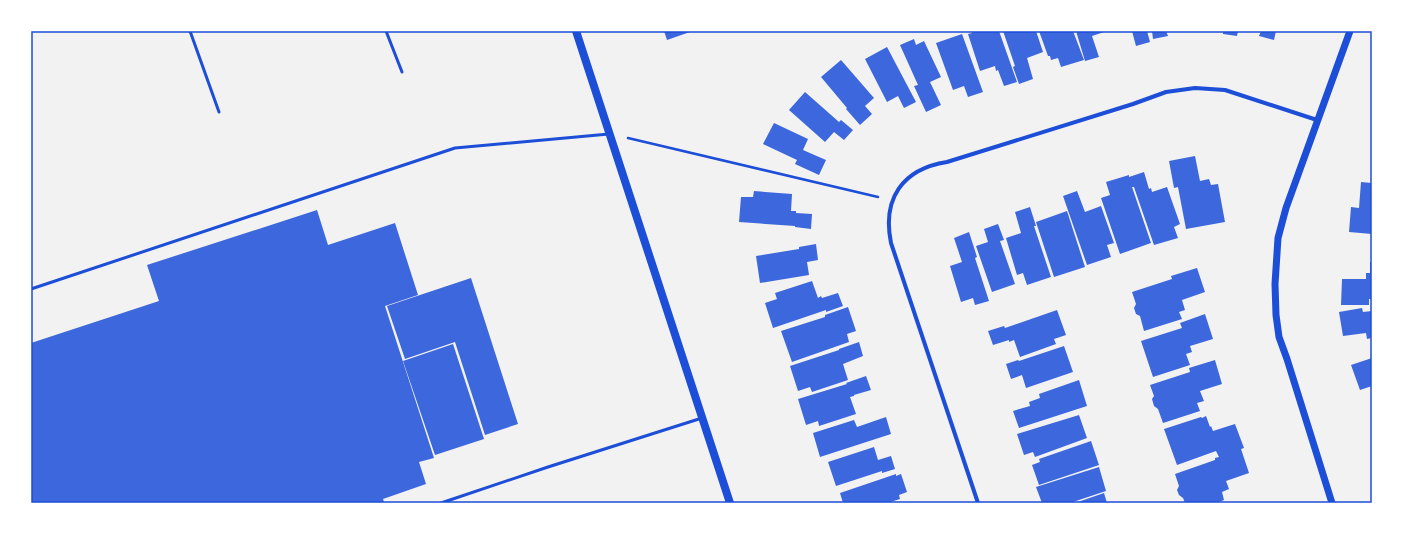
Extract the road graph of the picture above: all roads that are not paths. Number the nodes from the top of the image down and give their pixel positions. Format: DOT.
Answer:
graph roads {
  1 [pos="190,31"];
  2 [pos="386,31"];
  3 [pos="576,31"];
  4 [pos="1350,31"];
  5 [pos="402,72"];
  6 [pos="219,112"];
  7 [pos="1317,120"];
  8 [pos="610,134"];
  9 [pos="31,289"];
  10 [pos="702,418"];
  11 [pos="442,503"];
  12 [pos="730,503"];
  13 [pos="978,503"];
  14 [pos="1332,503"];
  1 -- 6 [label="lane"];
  2 -- 5 [label="lane"];
  3 -- 8 [label="main road"];
  4 -- 7 [label="street"];
  7 -- 13 [label="street"];
  7 -- 14 [label="street"];
  8 -- 9 [label="lane"];
  8 -- 10 [label="main road"];
  10 -- 11 [label="lane"];
  10 -- 12 [label="main road"];
}
